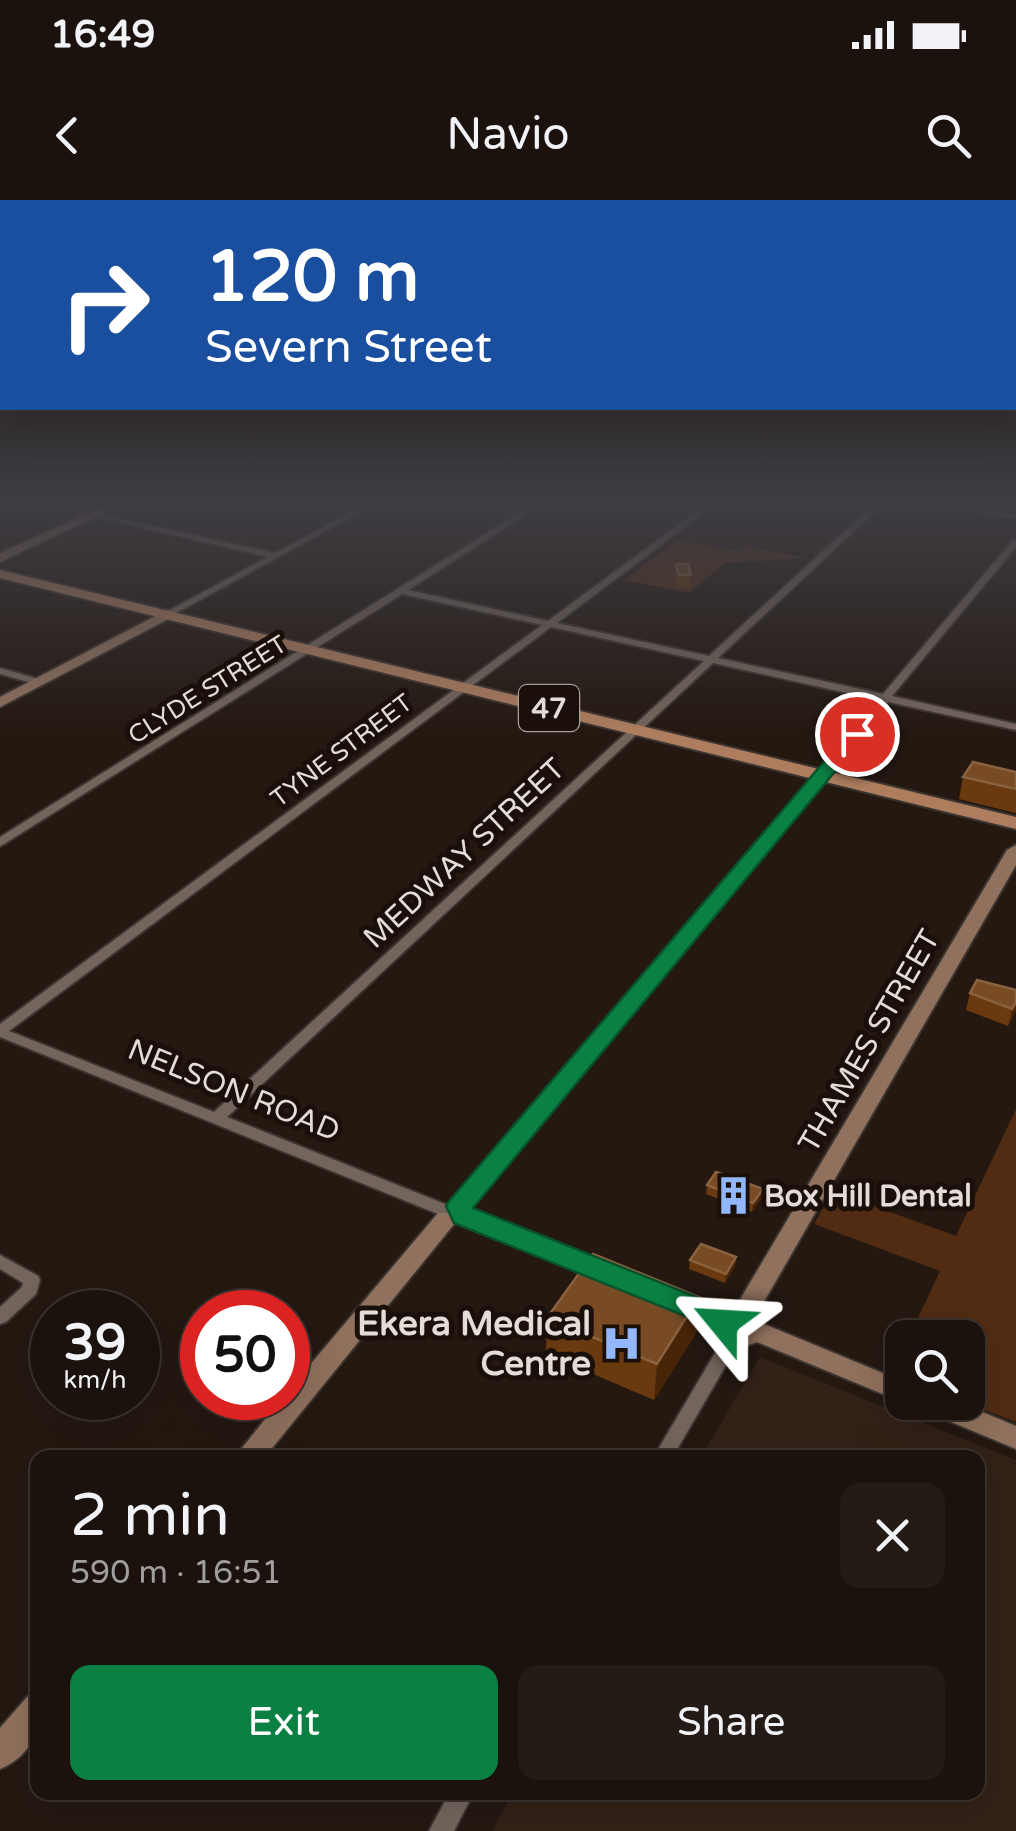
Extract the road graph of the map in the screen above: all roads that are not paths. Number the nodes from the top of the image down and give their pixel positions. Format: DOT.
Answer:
graph roads {
  1 [pos="30,581"];
  2 [pos="230,581"];
  3 [pos="416,581"];
  4 [pos="608,581"];
  5 [pos="795,581"];
  6 [pos="984,581"];
  7 [pos="402,590"];
  8 [pos="168,614"];
  9 [pos="550,624"];
  10 [pos="309,649"];
  11 [pos="710,659"];
  12 [pos="0,671"];
  13 [pos="39,682"];
  14 [pos="464,686"];
  15 [pos="887,698"];
  16 [pos="0,703"];
  17 [pos="1016,727"];
  18 [pos="634,729"];
  19 [pos="822,776"];
  20 [pos="1016,824"];
  21 [pos="0,842"];
  22 [pos="1016,850"];
  23 [pos="0,1031"];
  24 [pos="218,1117"];
  25 [pos="453,1213"];
  26 [pos="0,1261"];
  27 [pos="0,1317"];
  28 [pos="739,1325"];
  29 [pos="885,1385"];
  30 [pos="972,1420"];
  31 [pos="1016,1438"];
  32 [pos="254,1450"];
  33 [pos="667,1450"];
  34 [pos="30,1717"];
  35 [pos="0,1752"];
  36 [pos="459,1800"];
  37 [pos="441,1831"];
  1 -- 8 [label="main road, 47"];
  2 -- 8 [label="street"];
  3 -- 7 [label="street, CLYDE STREET"];
  4 -- 9 [label="street, TYNE STREET"];
  5 -- 11 [label="street, MEDWAY STREET"];
  6 -- 15 [label="street"];
  7 -- 9 [label="street"];
  7 -- 10 [label="street, CLYDE STREET"];
  8 -- 10 [label="main road, 47"];
  8 -- 13 [label="street"];
  9 -- 11 [label="street"];
  9 -- 14 [label="street, TYNE STREET"];
  10 -- 14 [label="main road, 47"];
  10 -- 21 [label="street, CLYDE STREET"];
  11 -- 15 [label="street"];
  11 -- 18 [label="street, MEDWAY STREET"];
  12 -- 13 [label="street"];
  13 -- 16 [label="street"];
  14 -- 18 [label="main road, 47"];
  14 -- 23 [label="street, TYNE STREET"];
  15 -- 17 [label="street"];
  15 -- 19 [label="street"];
  18 -- 19 [label="main road, 47"];
  18 -- 24 [label="street, MEDWAY STREET"];
  19 -- 20 [label="main road, 47"];
  19 -- 25 [label="street"];
  22 -- 28 [label="street, THAMES STREET"];
  23 -- 24 [label="street, NELSON ROAD"];
  24 -- 25 [label="street, NELSON ROAD"];
  25 -- 28 [label="street, NELSON ROAD"];
  25 -- 32 [label="street"];
  26 -- 27 [label="street"];
  28 -- 29 [label="street, NELSON ROAD"];
  28 -- 33 [label="street, THAMES STREET"];
  30 -- 31 [label="street"];
  34 -- 35 [label="street"];
  36 -- 37 [label="street"];
}
